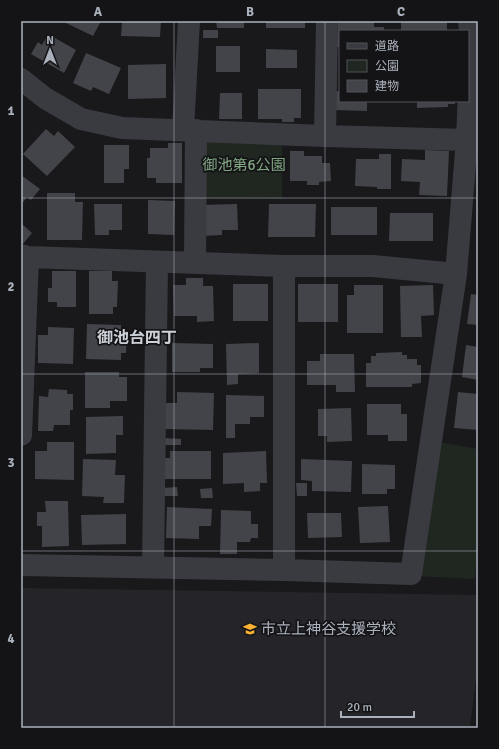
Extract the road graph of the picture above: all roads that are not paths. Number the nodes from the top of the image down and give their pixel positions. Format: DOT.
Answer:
graph roads {
  1 [pos="189,21"];
  2 [pos="327,21"];
  3 [pos="469,21"];
  4 [pos="21,79"];
  5 [pos="469,91"];
  6 [pos="469,102"];
  7 [pos="190,130"];
  8 [pos="325,136"];
  9 [pos="467,140"];
  10 [pos="24,256"];
  11 [pos="195,262"];
  12 [pos="157,263"];
  13 [pos="284,266"];
  14 [pos="456,274"];
  15 [pos="21,435"];
  16 [pos="21,565"];
  17 [pos="153,568"];
  18 [pos="284,570"];
  1 -- 7 [label="street"];
  2 -- 8 [label="street"];
  3 -- 5 [label="street"];
  4 -- 7 [label="street"];
  6 -- 9 [label="street"];
  7 -- 8 [label="street"];
  7 -- 11 [label="street"];
  8 -- 9 [label="street"];
  9 -- 14 [label="street"];
  10 -- 12 [label="street"];
  10 -- 15 [label="street"];
  11 -- 12 [label="street"];
  11 -- 13 [label="street"];
  12 -- 17 [label="street"];
  13 -- 14 [label="street"];
  13 -- 18 [label="street"];
  14 -- 18 [label="street"];
  16 -- 17 [label="street"];
  17 -- 18 [label="street"];
}
